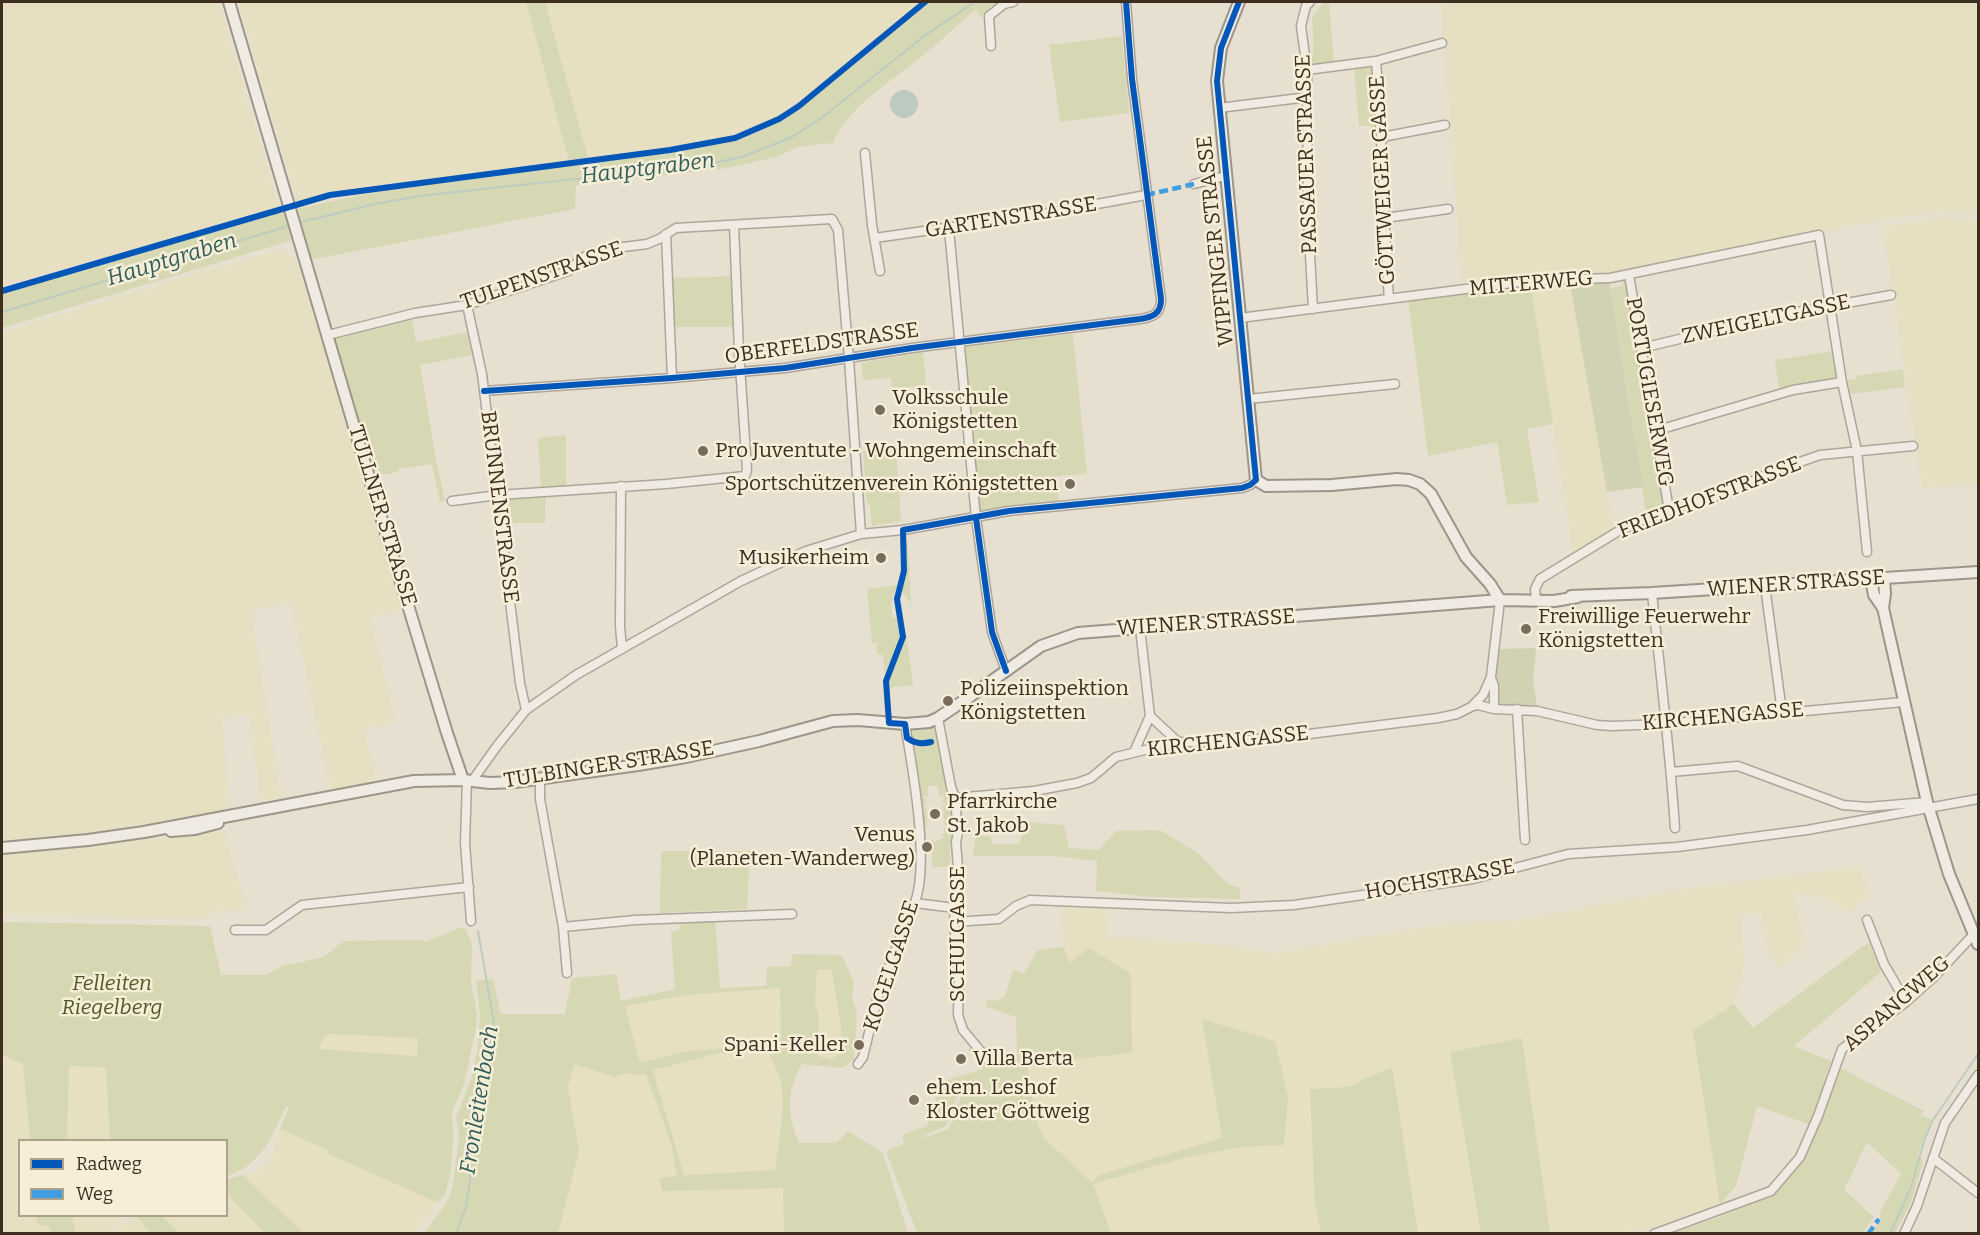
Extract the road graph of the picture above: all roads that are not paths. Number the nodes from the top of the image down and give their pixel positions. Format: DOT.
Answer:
graph roads {
  1 [pos="229,2"];
  2 [pos="1012,2"];
  3 [pos="1126,2"];
  4 [pos="1239,2"];
  5 [pos="1310,2"];
  6 [pos="1442,43"];
  7 [pos="991,46"];
  8 [pos="1376,61"];
  9 [pos="1307,70"];
  10 [pos="1308,97"];
  11 [pos="1219,108"];
  12 [pos="1445,125"];
  13 [pos="1382,137"];
  14 [pos="865,153"];
  15 [pos="1226,176"];
  16 [pos="1194,184"];
  17 [pos="1146,195"];
  18 [pos="1448,209"];
  19 [pos="1384,218"];
  20 [pos="734,225"];
  21 [pos="948,229"];
  22 [pos="666,234"];
  23 [pos="875,238"];
  24 [pos="880,271"];
  25 [pos="1629,275"];
  26 [pos="1892,295"];
  27 [pos="1389,299"];
  28 [pos="467,305"];
  29 [pos="1831,305"];
  30 [pos="1313,309"];
  31 [pos="1240,318"];
  32 [pos="328,335"];
  33 [pos="961,342"];
  34 [pos="1642,348"];
  35 [pos="849,359"];
  36 [pos="741,373"];
  37 [pos="672,378"];
  38 [pos="1842,382"];
  39 [pos="1395,384"];
  40 [pos="484,392"];
  41 [pos="1248,399"];
  42 [pos="1655,431"];
  43 [pos="1913,446"];
  44 [pos="1857,452"];
  45 [pos="1256,480"];
  46 [pos="621,486"];
  47 [pos="498,495"];
  48 [pos="452,501"];
  49 [pos="1669,510"];
  50 [pos="976,518"];
  51 [pos="861,534"];
  52 [pos="1867,552"];
  53 [pos="1978,572"];
  54 [pos="1884,578"];
  55 [pos="1870,579"];
  56 [pos="1765,586"];
  57 [pos="1652,593"];
  58 [pos="1535,597"];
  59 [pos="1500,600"];
  60 [pos="1883,608"];
  61 [pos="1140,627"];
  62 [pos="622,649"];
  63 [pos="1006,671"];
  64 [pos="1491,677"];
  65 [pos="1903,702"];
  66 [pos="1473,706"];
  67 [pos="1494,709"];
  68 [pos="526,710"];
  69 [pos="1517,710"];
  70 [pos="1782,712"];
  71 [pos="1150,716"];
  72 [pos="938,718"];
  73 [pos="905,724"];
  74 [pos="1664,724"];
  75 [pos="1178,742"];
  76 [pos="1134,752"];
  77 [pos="1671,772"];
  78 [pos="540,778"];
  79 [pos="468,780"];
  80 [pos="955,798"];
  81 [pos="1978,799"];
  82 [pos="1928,806"];
  83 [pos="1675,828"];
  84 [pos="1525,840"];
  85 [pos="2,848"];
  86 [pos="470,887"];
  87 [pos="915,903"];
  88 [pos="955,908"];
  89 [pos="792,914"];
  90 [pos="1868,920"];
  91 [pos="471,921"];
  92 [pos="954,922"];
  93 [pos="563,927"];
  94 [pos="235,930"];
  95 [pos="1976,939"];
  96 [pos="567,973"];
  97 [pos="1906,1002"];
  98 [pos="988,1060"];
  99 [pos="858,1064"];
  100 [pos="1978,1075"];
  101 [pos="1933,1158"];
  102 [pos="1978,1193"];
  103 [pos="1654,1233"];
  104 [pos="1904,1233"];
  1 -- 32 [label="main road, TULLNER STRASSE"];
  2 -- 7 [label="street"];
  3 -- 17 [label="street"];
  4 -- 11 [label="main road, WIPFINGER STRASSE"];
  5 -- 9 [label="street, PASSAUER STRASSE"];
  6 -- 8 [label="street"];
  8 -- 9 [label="street"];
  8 -- 13 [label="street, GÖTTWEIGER GASSE"];
  9 -- 10 [label="street, PASSAUER STRASSE"];
  10 -- 11 [label="street"];
  10 -- 30 [label="street, PASSAUER STRASSE"];
  11 -- 15 [label="main road, WIPFINGER STRASSE"];
  12 -- 13 [label="street"];
  13 -- 19 [label="street, GÖTTWEIGER GASSE"];
  14 -- 23 [label="street"];
  15 -- 16 [label="street"];
  15 -- 31 [label="main road, WIPFINGER STRASSE"];
  17 -- 21 [label="street, GARTENSTRASSE"];
  17 -- 33 [label="street, OBERFELDSTRASSE"];
  18 -- 19 [label="street"];
  19 -- 27 [label="street, GÖTTWEIGER GASSE"];
  20 -- 22 [label="street, TULPENSTRASSE"];
  20 -- 35 [label="street, TULPENSTRASSE"];
  20 -- 36 [label="street"];
  21 -- 23 [label="street, GARTENSTRASSE"];
  21 -- 33 [label="street"];
  22 -- 28 [label="street, TULPENSTRASSE"];
  22 -- 37 [label="street"];
  23 -- 24 [label="street"];
  25 -- 27 [label="street, MITTERWEG"];
  25 -- 29 [label="street, MITTERWEG"];
  25 -- 34 [label="street, PORTUGIESERWEG"];
  26 -- 29 [label="street, ZWEIGELTGASSE"];
  27 -- 30 [label="street, MITTERWEG"];
  28 -- 32 [label="street, TULPENSTRASSE"];
  28 -- 40 [label="street, BRUNNENSTRASSE"];
  29 -- 34 [label="street, ZWEIGELTGASSE"];
  29 -- 38 [label="street"];
  30 -- 31 [label="street, MITTERWEG"];
  31 -- 41 [label="main road, WIPFINGER STRASSE"];
  32 -- 79 [label="main road, TULLNER STRASSE"];
  33 -- 35 [label="street, OBERFELDSTRASSE"];
  33 -- 50 [label="street"];
  34 -- 42 [label="street, PORTUGIESERWEG"];
  35 -- 36 [label="street, OBERFELDSTRASSE"];
  35 -- 51 [label="street"];
  36 -- 37 [label="street, OBERFELDSTRASSE"];
  36 -- 46 [label="street"];
  37 -- 40 [label="street, OBERFELDSTRASSE"];
  38 -- 42 [label="street"];
  38 -- 44 [label="street"];
  39 -- 41 [label="street"];
  40 -- 47 [label="street, BRUNNENSTRASSE"];
  41 -- 45 [label="main road, WIPFINGER STRASSE"];
  42 -- 49 [label="street, PORTUGIESERWEG"];
  43 -- 44 [label="street, FRIEDHOFSTRASSE"];
  44 -- 49 [label="street, FRIEDHOFSTRASSE"];
  44 -- 52 [label="street"];
  45 -- 50 [label="street"];
  45 -- 59 [label="main road"];
  46 -- 47 [label="street"];
  46 -- 62 [label="street"];
  47 -- 48 [label="street"];
  47 -- 68 [label="street, BRUNNENSTRASSE"];
  49 -- 58 [label="street, FRIEDHOFSTRASSE"];
  50 -- 51 [label="street"];
  50 -- 63 [label="street"];
  51 -- 62 [label="street"];
  53 -- 54 [label="main road, WIENER STRASSE"];
  54 -- 55 [label="main road, WIENER STRASSE"];
  54 -- 60 [label="main road"];
  55 -- 56 [label="main road, WIENER STRASSE"];
  55 -- 60 [label="main road"];
  56 -- 57 [label="main road, WIENER STRASSE"];
  56 -- 70 [label="street"];
  57 -- 58 [label="main road, WIENER STRASSE"];
  57 -- 74 [label="street"];
  58 -- 59 [label="main road, WIENER STRASSE"];
  59 -- 61 [label="main road, WIENER STRASSE"];
  59 -- 64 [label="street"];
  60 -- 65 [label="main road"];
  61 -- 63 [label="main road, WIENER STRASSE"];
  61 -- 71 [label="street"];
  62 -- 68 [label="street"];
  63 -- 72 [label="main road, WIENER STRASSE"];
  64 -- 66 [label="street"];
  64 -- 67 [label="street"];
  65 -- 70 [label="street, KIRCHENGASSE"];
  65 -- 82 [label="main road"];
  66 -- 67 [label="street, KIRCHENGASSE"];
  66 -- 75 [label="street, KIRCHENGASSE"];
  67 -- 69 [label="street, KIRCHENGASSE"];
  68 -- 79 [label="street"];
  69 -- 74 [label="street, KIRCHENGASSE"];
  69 -- 84 [label="street"];
  70 -- 74 [label="street, KIRCHENGASSE"];
  71 -- 75 [label="street"];
  71 -- 76 [label="street"];
  72 -- 73 [label="main road, TULBINGER STRASSE"];
  72 -- 80 [label="street, SCHULGASSE"];
  73 -- 78 [label="main road, TULBINGER STRASSE"];
  73 -- 87 [label="street, KOGELGASSE"];
  74 -- 77 [label="street"];
  75 -- 76 [label="street, KIRCHENGASSE"];
  76 -- 80 [label="street, KIRCHENGASSE"];
  77 -- 82 [label="street"];
  77 -- 83 [label="street"];
  78 -- 79 [label="main road, TULBINGER STRASSE"];
  78 -- 93 [label="street"];
  79 -- 85 [label="main road, TULBINGER STRASSE"];
  79 -- 86 [label="street"];
  80 -- 88 [label="street, SCHULGASSE"];
  81 -- 82 [label="street"];
  82 -- 92 [label="street, HOCHSTRASSE"];
  82 -- 95 [label="main road"];
  86 -- 91 [label="street"];
  86 -- 94 [label="street"];
  87 -- 88 [label="street"];
  87 -- 99 [label="street, KOGELGASSE"];
  88 -- 92 [label="street, SCHULGASSE"];
  89 -- 93 [label="street"];
  90 -- 97 [label="street"];
  92 -- 98 [label="street, SCHULGASSE"];
  93 -- 96 [label="street"];
  95 -- 97 [label="street, ASPANGWEG"];
  97 -- 103 [label="street, ASPANGWEG"];
  100 -- 101 [label="street"];
  101 -- 102 [label="street"];
  101 -- 104 [label="street"];
}
